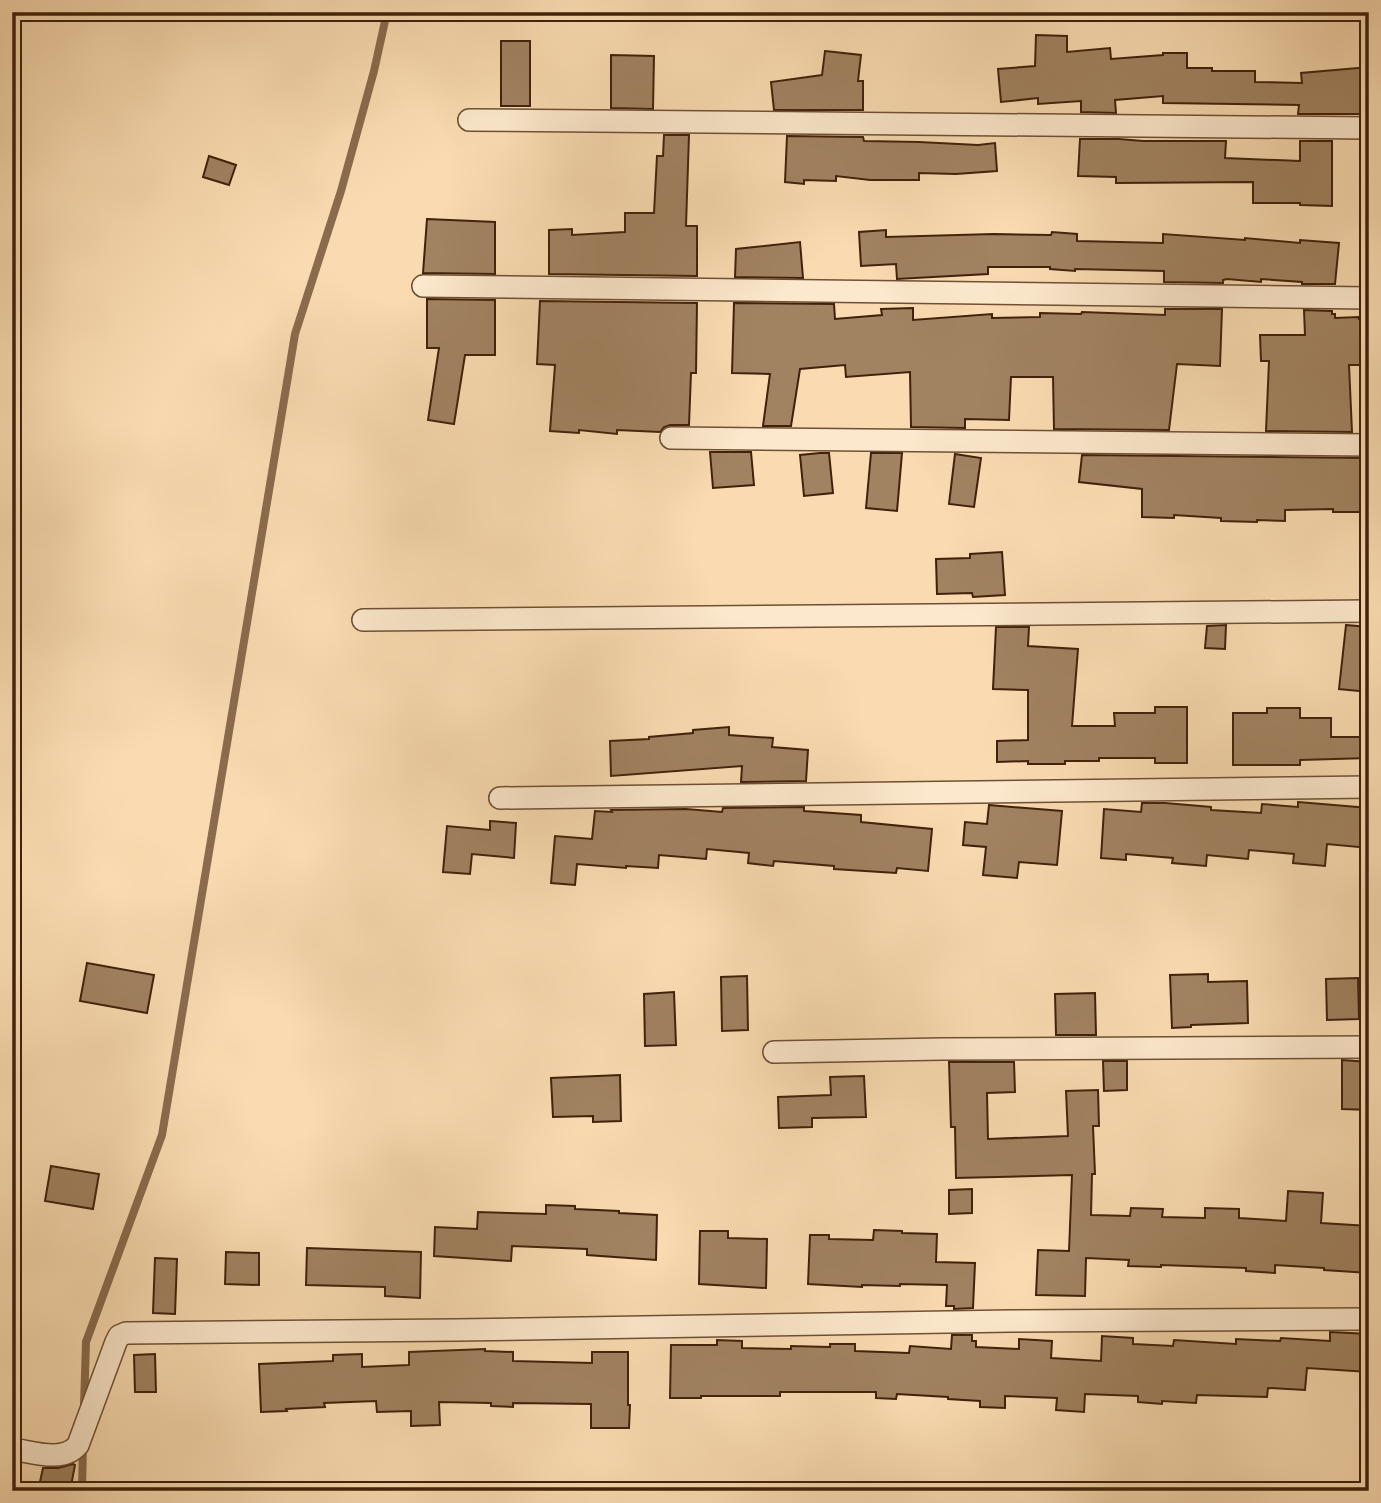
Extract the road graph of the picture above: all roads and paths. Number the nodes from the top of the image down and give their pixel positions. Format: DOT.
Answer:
graph roads {
  1 [pos="469,120"];
  2 [pos="1369,128"];
  3 [pos="423,286"];
  4 [pos="1369,298"];
  5 [pos="671,438"];
  6 [pos="1369,446"];
  7 [pos="1369,611"];
  8 [pos="363,620"];
  9 [pos="1369,787"];
  10 [pos="500,798"];
  11 [pos="1369,1047"];
  12 [pos="774,1052"];
  13 [pos="1369,1319"];
  14 [pos="12,1449"];
  1 -- 2 [label="street"];
  3 -- 4 [label="street"];
  5 -- 6 [label="street"];
  7 -- 8 [label="street"];
  9 -- 10 [label="street"];
  11 -- 12 [label="street"];
  13 -- 14 [label="street"];
}
